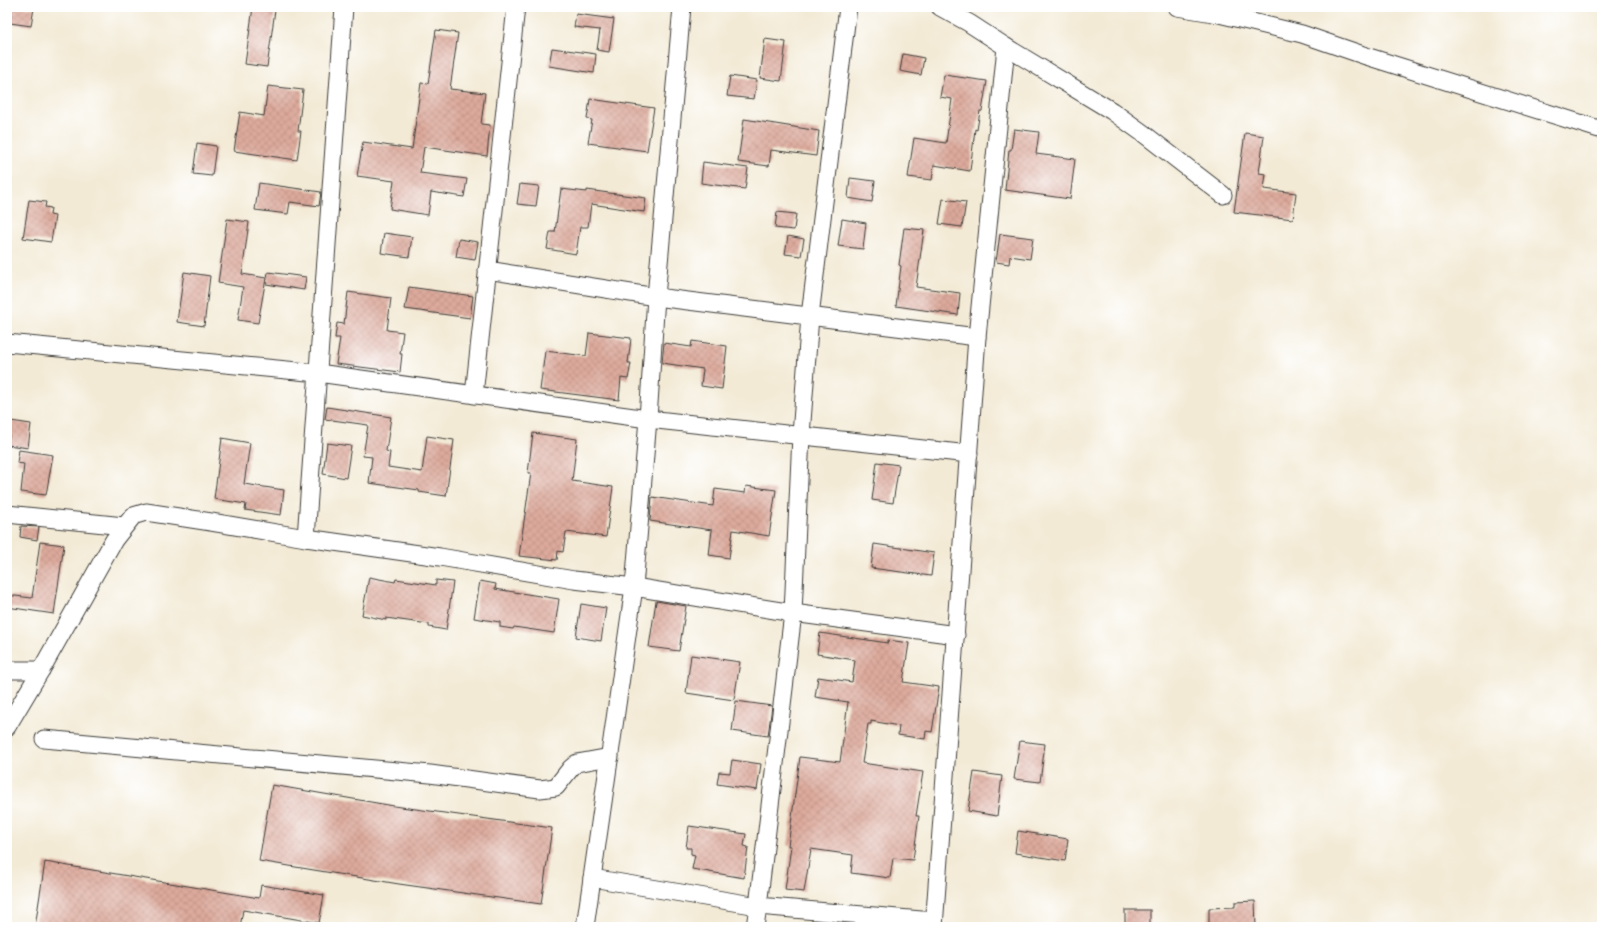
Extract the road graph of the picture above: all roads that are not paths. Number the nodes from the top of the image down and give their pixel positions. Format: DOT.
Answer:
graph roads {
  1 [pos="344,7"];
  2 [pos="516,7"];
  3 [pos="682,7"];
  4 [pos="848,7"];
  5 [pos="940,7"];
  6 [pos="1177,7"];
  7 [pos="1006,47"];
  8 [pos="1602,130"];
  9 [pos="1222,195"];
  10 [pos="487,270"];
  11 [pos="656,297"];
  12 [pos="810,316"];
  13 [pos="977,337"];
  14 [pos="7,343"];
  15 [pos="318,373"];
  16 [pos="474,395"];
  17 [pos="648,419"];
  18 [pos="801,435"];
  19 [pos="969,454"];
  20 [pos="7,514"];
  21 [pos="124,526"];
  22 [pos="306,538"];
  23 [pos="634,587"];
  24 [pos="793,613"];
  25 [pos="956,635"];
  26 [pos="7,670"];
  27 [pos="41,670"];
  28 [pos="7,727"];
  29 [pos="44,740"];
  30 [pos="610,757"];
  31 [pos="592,878"];
  32 [pos="758,906"];
  33 [pos="934,924"];
  34 [pos="586,927"];
  35 [pos="755,927"];
  1 -- 15 [label="street"];
  2 -- 10 [label="street"];
  3 -- 11 [label="street"];
  4 -- 12 [label="street"];
  5 -- 7 [label="street"];
  6 -- 8 [label="street"];
  7 -- 9 [label="street"];
  7 -- 13 [label="street"];
  10 -- 11 [label="street"];
  10 -- 16 [label="street"];
  11 -- 12 [label="street"];
  11 -- 17 [label="street"];
  12 -- 13 [label="street"];
  12 -- 18 [label="street"];
  13 -- 19 [label="street"];
  14 -- 15 [label="street"];
  15 -- 16 [label="street"];
  15 -- 22 [label="street"];
  16 -- 17 [label="street"];
  17 -- 18 [label="street"];
  17 -- 23 [label="street"];
  18 -- 19 [label="street"];
  18 -- 24 [label="street"];
  19 -- 25 [label="street"];
  20 -- 21 [label="street"];
  21 -- 22 [label="street"];
  21 -- 27 [label="street"];
  22 -- 23 [label="street"];
  23 -- 24 [label="street"];
  23 -- 30 [label="street"];
  24 -- 25 [label="street"];
  24 -- 32 [label="street"];
  25 -- 33 [label="street"];
  26 -- 27 [label="street"];
  27 -- 28 [label="street"];
  29 -- 30 [label="street"];
  30 -- 31 [label="street"];
  31 -- 32 [label="street"];
  31 -- 34 [label="street"];
  32 -- 33 [label="street"];
  32 -- 35 [label="street"];
}
